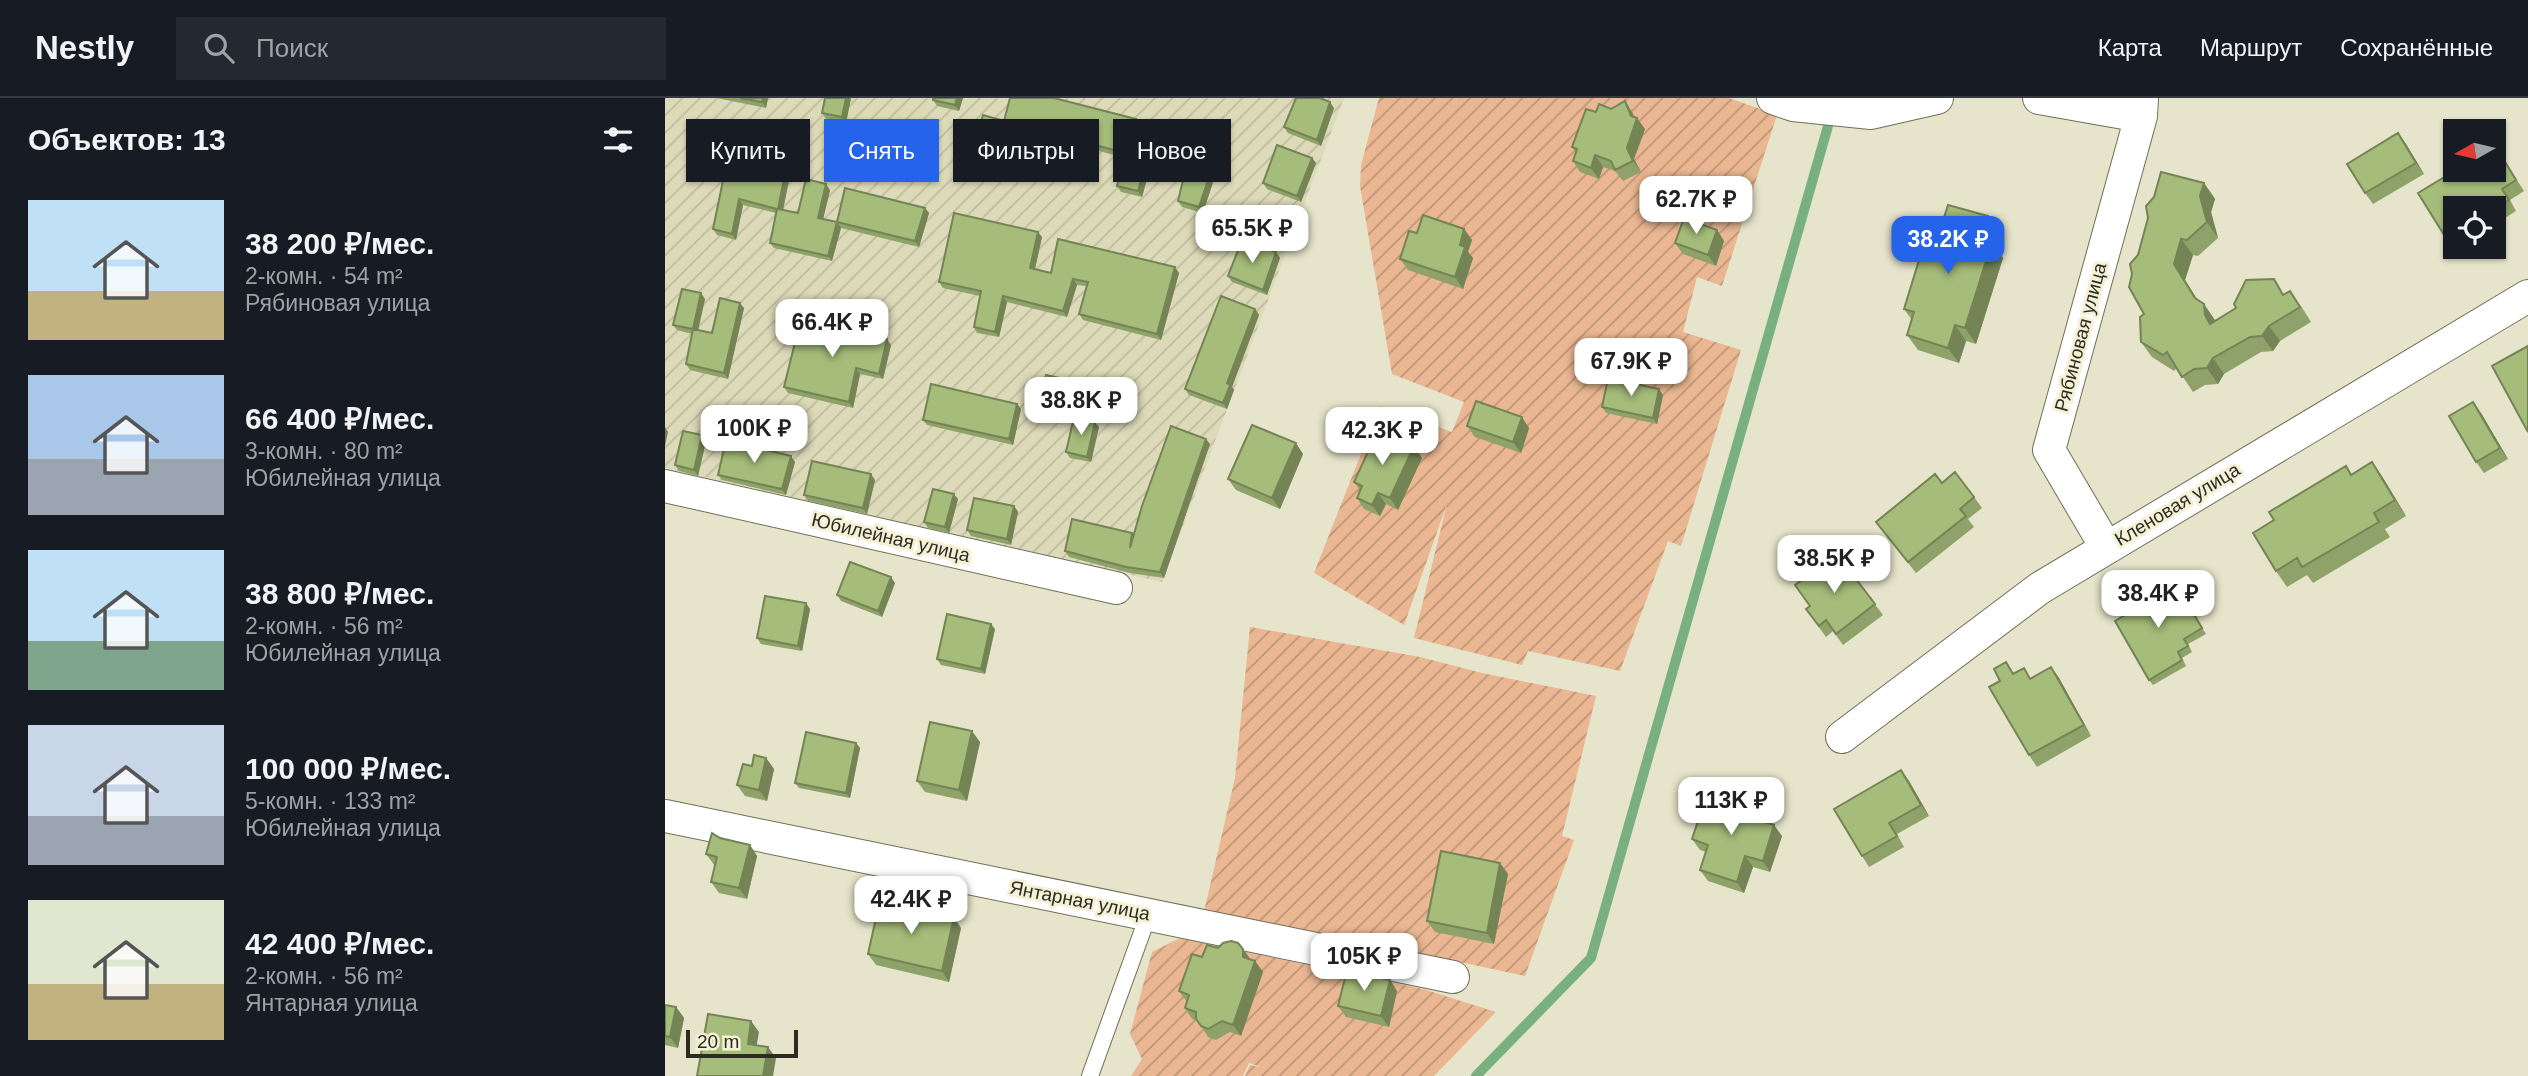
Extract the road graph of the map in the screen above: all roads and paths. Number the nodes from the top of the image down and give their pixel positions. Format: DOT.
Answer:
graph roads {
  1 [pos="1937,98"];
  2 [pos="2039,98"];
  3 [pos="1783,102"];
  4 [pos="2142,107"];
  5 [pos="2528,296"];
  6 [pos="665,486"];
  7 [pos="2106,547"];
  8 [pos="1116,587"];
  9 [pos="1842,737"];
  10 [pos="665,816"];
  11 [pos="1149,914"];
  12 [pos="1453,977"];
  13 [pos="1090,1076"];
  1 -- 3 [label="street"];
  2 -- 4 [label="street, Рябиновая улица"];
  4 -- 7 [label="street, Рябиновая улица"];
  5 -- 7 [label="street, Кленовая улица"];
  6 -- 8 [label="street, Юбилейная улица"];
  7 -- 9 [label="street, Кленовая улица"];
  10 -- 11 [label="street, Янтарная улица"];
  11 -- 12 [label="street, Янтарная улица"];
  11 -- 13 [label="lane"];
}
